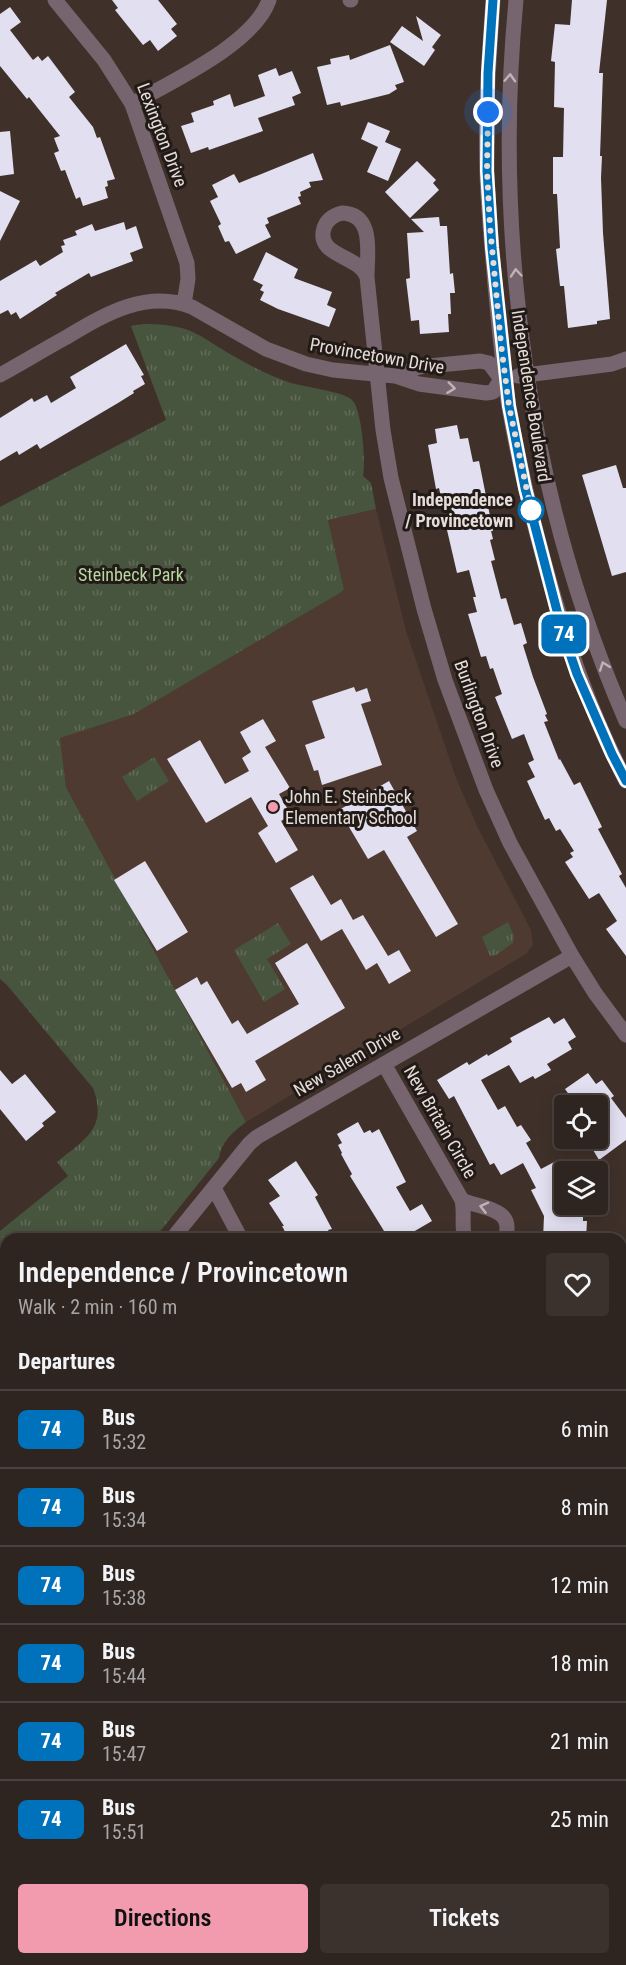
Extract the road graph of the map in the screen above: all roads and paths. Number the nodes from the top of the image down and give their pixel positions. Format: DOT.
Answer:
graph roads {
  1 [pos="55,0"];
  2 [pos="269,0"];
  3 [pos="493,0"];
  4 [pos="516,0"];
  5 [pos="132,104"];
  6 [pos="367,277"];
  7 [pos="184,304"];
  8 [pos="626,359"];
  9 [pos="0,375"];
  10 [pos="377,375"];
  11 [pos="395,375"];
  12 [pos="526,375"];
  13 [pos="503,378"];
  14 [pos="626,721"];
  15 [pos="626,781"];
  16 [pos="572,956"];
  17 [pos="626,1035"];
  18 [pos="384,1064"];
  19 [pos="214,1188"];
  20 [pos="462,1200"];
  21 [pos="177,1233"];
  22 [pos="238,1233"];
  23 [pos="464,1233"];
  24 [pos="506,1233"];
  1 -- 5 [label="street, Lexington Drive"];
  2 -- 5 [label="street"];
  3 -- 13 [label="street, Independence Boulevard"];
  12 -- 4 [label="street, Independence Boulevard, one-way"];
  5 -- 7 [label="street, Lexington Drive"];
  6 -- 10 [label="street, Burlington Drive"];
  7 -- 9 [label="street, Provincetown Drive"];
  7 -- 10 [label="street, Provincetown Drive"];
  8 -- 12 [label="street, Provincetown Drive"];
  10 -- 11 [label="street, Provincetown Drive"];
  10 -- 16 [label="street, Burlington Drive"];
  11 -- 13 [label="street"];
  11 -- 13 [label="street, Provincetown Drive, one-way"];
  12 -- 13 [label="street, Provincetown Drive"];
  14 -- 12 [label="street, Independence Boulevard, one-way"];
  13 -- 15 [label="street, Independence Boulevard"];
  16 -- 17 [label="street, Burlington Drive"];
  16 -- 18 [label="street, New Salem Drive"];
  18 -- 19 [label="street, New Salem Drive"];
  18 -- 20 [label="street, New Britain Circle"];
  19 -- 21 [label="street, New Salem Drive"];
  19 -- 22 [label="street"];
  20 -- 23 [label="street, New Britain Circle"];
  24 -- 20 [label="street, New Britain Circle, one-way"];
}
